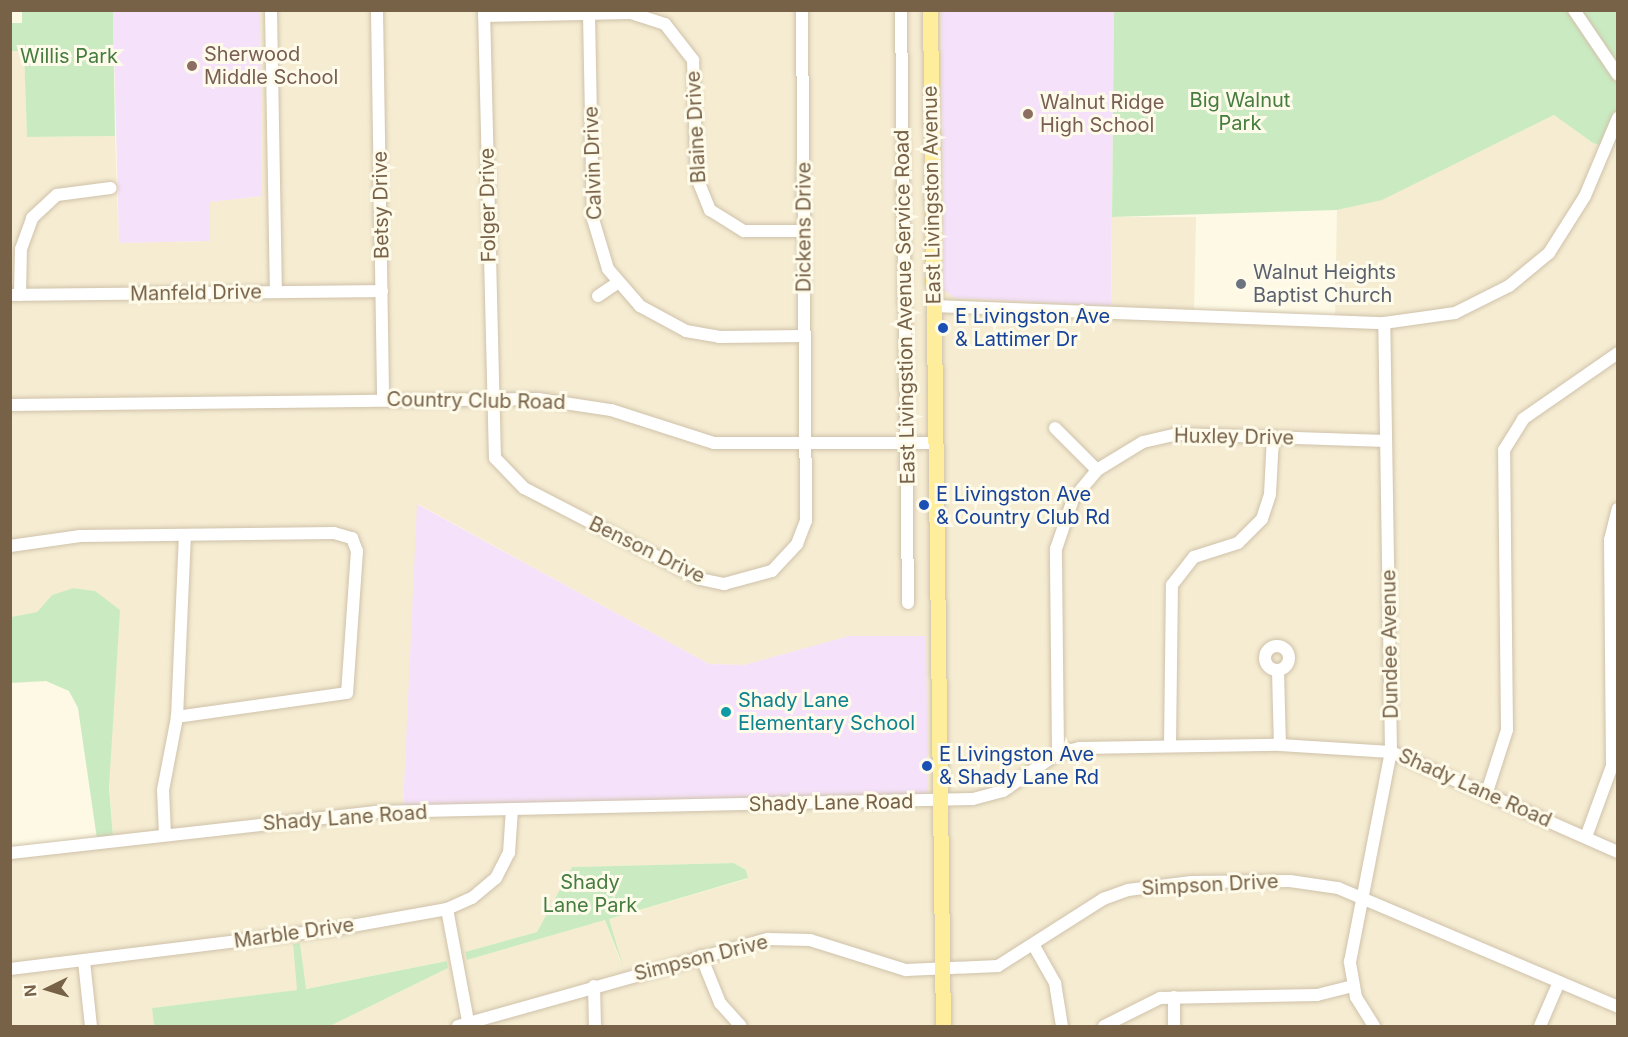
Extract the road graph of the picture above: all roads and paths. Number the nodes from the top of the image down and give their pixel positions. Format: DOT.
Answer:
graph roads {
  1 [pos="271,10"];
  2 [pos="377,10"];
  3 [pos="802,10"];
  4 [pos="901,10"];
  5 [pos="930,10"];
  6 [pos="1574,10"];
  7 [pos="484,14"];
  8 [pos="589,14"];
  9 [pos="1617,75"];
  10 [pos="1617,118"];
  11 [pos="1613,144"];
  12 [pos="111,188"];
  13 [pos="804,231"];
  14 [pos="617,283"];
  15 [pos="382,291"];
  16 [pos="276,292"];
  17 [pos="16,295"];
  18 [pos="598,296"];
  19 [pos="934,306"];
  20 [pos="1384,322"];
  21 [pos="804,336"];
  22 [pos="1617,353"];
  23 [pos="383,400"];
  24 [pos="491,400"];
  25 [pos="10,405"];
  26 [pos="1055,428"];
  27 [pos="1273,437"];
  28 [pos="1386,441"];
  29 [pos="806,443"];
  30 [pos="907,443"];
  31 [pos="935,443"];
  32 [pos="1097,470"];
  33 [pos="1617,509"];
  34 [pos="185,535"];
  35 [pos="10,546"];
  36 [pos="908,603"];
  37 [pos="1278,671"];
  38 [pos="177,717"];
  39 [pos="1280,745"];
  40 [pos="1170,746"];
  41 [pos="1391,752"];
  42 [pos="1058,753"];
  43 [pos="1487,792"];
  44 [pos="940,801"];
  45 [pos="512,809"];
  46 [pos="165,835"];
  47 [pos="1586,837"];
  48 [pos="1617,852"];
  49 [pos="10,854"];
  50 [pos="1362,896"];
  51 [pos="447,909"];
  52 [pos="1034,946"];
  53 [pos="701,956"];
  54 [pos="84,961"];
  55 [pos="10,969"];
  56 [pos="943,970"];
  57 [pos="1559,982"];
  58 [pos="594,986"];
  59 [pos="1353,986"];
  60 [pos="1174,997"];
  61 [pos="1617,1007"];
  62 [pos="465,1025"];
  63 [pos="91,1026"];
  64 [pos="595,1026"];
  65 [pos="741,1026"];
  66 [pos="944,1026"];
  67 [pos="1062,1026"];
  68 [pos="1104,1026"];
  69 [pos="1174,1026"];
  70 [pos="1374,1026"];
  71 [pos="1540,1026"];
  1 -- 16 [label="street"];
  2 -- 15 [label="street, Betsy Drive"];
  3 -- 13 [label="street, Dickens Drive"];
  4 -- 30 [label="street, East Livingstion Avenue Service Road"];
  5 -- 19 [label="main road, East Livingston Avenue"];
  6 -- 9 [label="street"];
  7 -- 8 [label="street, Blaine Drive"];
  7 -- 24 [label="street, Folger Drive"];
  8 -- 13 [label="street, Blaine Drive"];
  8 -- 14 [label="street, Calvin Drive"];
  10 -- 11 [label="street"];
  11 -- 20 [label="street"];
  12 -- 17 [label="street"];
  13 -- 21 [label="street, Dickens Drive"];
  14 -- 18 [label="street"];
  14 -- 21 [label="street, Calvin Drive"];
  15 -- 16 [label="street, Manfeld Drive"];
  15 -- 23 [label="street, Betsy Drive"];
  16 -- 17 [label="street, Manfeld Drive"];
  19 -- 20 [label="street"];
  19 -- 31 [label="main road, East Livingston Avenue"];
  20 -- 28 [label="street, Dundee Avenue"];
  21 -- 29 [label="street, Dickens Drive"];
  22 -- 43 [label="street"];
  23 -- 24 [label="street, Country Club Road"];
  23 -- 25 [label="street, Country Club Road"];
  24 -- 29 [label="street, Country Club Road"];
  24 -- 29 [label="street, Benson Drive"];
  26 -- 32 [label="street"];
  27 -- 28 [label="street, Huxley Drive"];
  27 -- 32 [label="street, Huxley Drive"];
  27 -- 40 [label="street"];
  28 -- 41 [label="street, Dundee Avenue"];
  29 -- 30 [label="street, Country Club Road"];
  30 -- 31 [label="street, Country Club Road"];
  30 -- 36 [label="street, East Livingstion Avenue Service Road"];
  31 -- 44 [label="main road, East Livingston Avenue"];
  32 -- 42 [label="street, Huxley Drive"];
  33 -- 47 [label="street"];
  34 -- 35 [label="street"];
  34 -- 38 [label="street"];
  34 -- 38 [label="street"];
  37 -- 39 [label="street"];
  38 -- 46 [label="street"];
  39 -- 40 [label="street, Shady Lane Road"];
  39 -- 41 [label="street, Shady Lane Road"];
  40 -- 42 [label="street, Shady Lane Road"];
  41 -- 43 [label="street, Shady Lane Road"];
  41 -- 50 [label="street, Dundee Avenue"];
  42 -- 44 [label="street, Shady Lane Road"];
  43 -- 47 [label="street, Shady Lane Road"];
  44 -- 45 [label="street, Shady Lane Road"];
  44 -- 56 [label="main road, East Livingston Avenue"];
  45 -- 46 [label="street, Shady Lane Road"];
  45 -- 51 [label="street, Marble Drive"];
  46 -- 49 [label="street, Shady Lane Road"];
  47 -- 48 [label="street, Shady Lane Road"];
  50 -- 52 [label="street, Simpson Drive"];
  50 -- 57 [label="street, Simpson Drive"];
  50 -- 59 [label="street, Dundee Avenue"];
  51 -- 54 [label="street, Marble Drive"];
  51 -- 62 [label="street"];
  52 -- 56 [label="street, Simpson Drive"];
  52 -- 67 [label="street"];
  53 -- 56 [label="street, Simpson Drive"];
  53 -- 58 [label="street, Simpson Drive"];
  53 -- 65 [label="street"];
  54 -- 55 [label="street, Marble Drive"];
  54 -- 63 [label="street"];
  56 -- 66 [label="main road, East Livingston Avenue"];
  57 -- 61 [label="street, Simpson Drive"];
  57 -- 71 [label="street"];
  58 -- 62 [label="street, Simpson Drive"];
  58 -- 64 [label="street"];
  59 -- 60 [label="street"];
  59 -- 70 [label="street, Dundee Avenue"];
  60 -- 68 [label="street"];
  60 -- 69 [label="street"];
}
